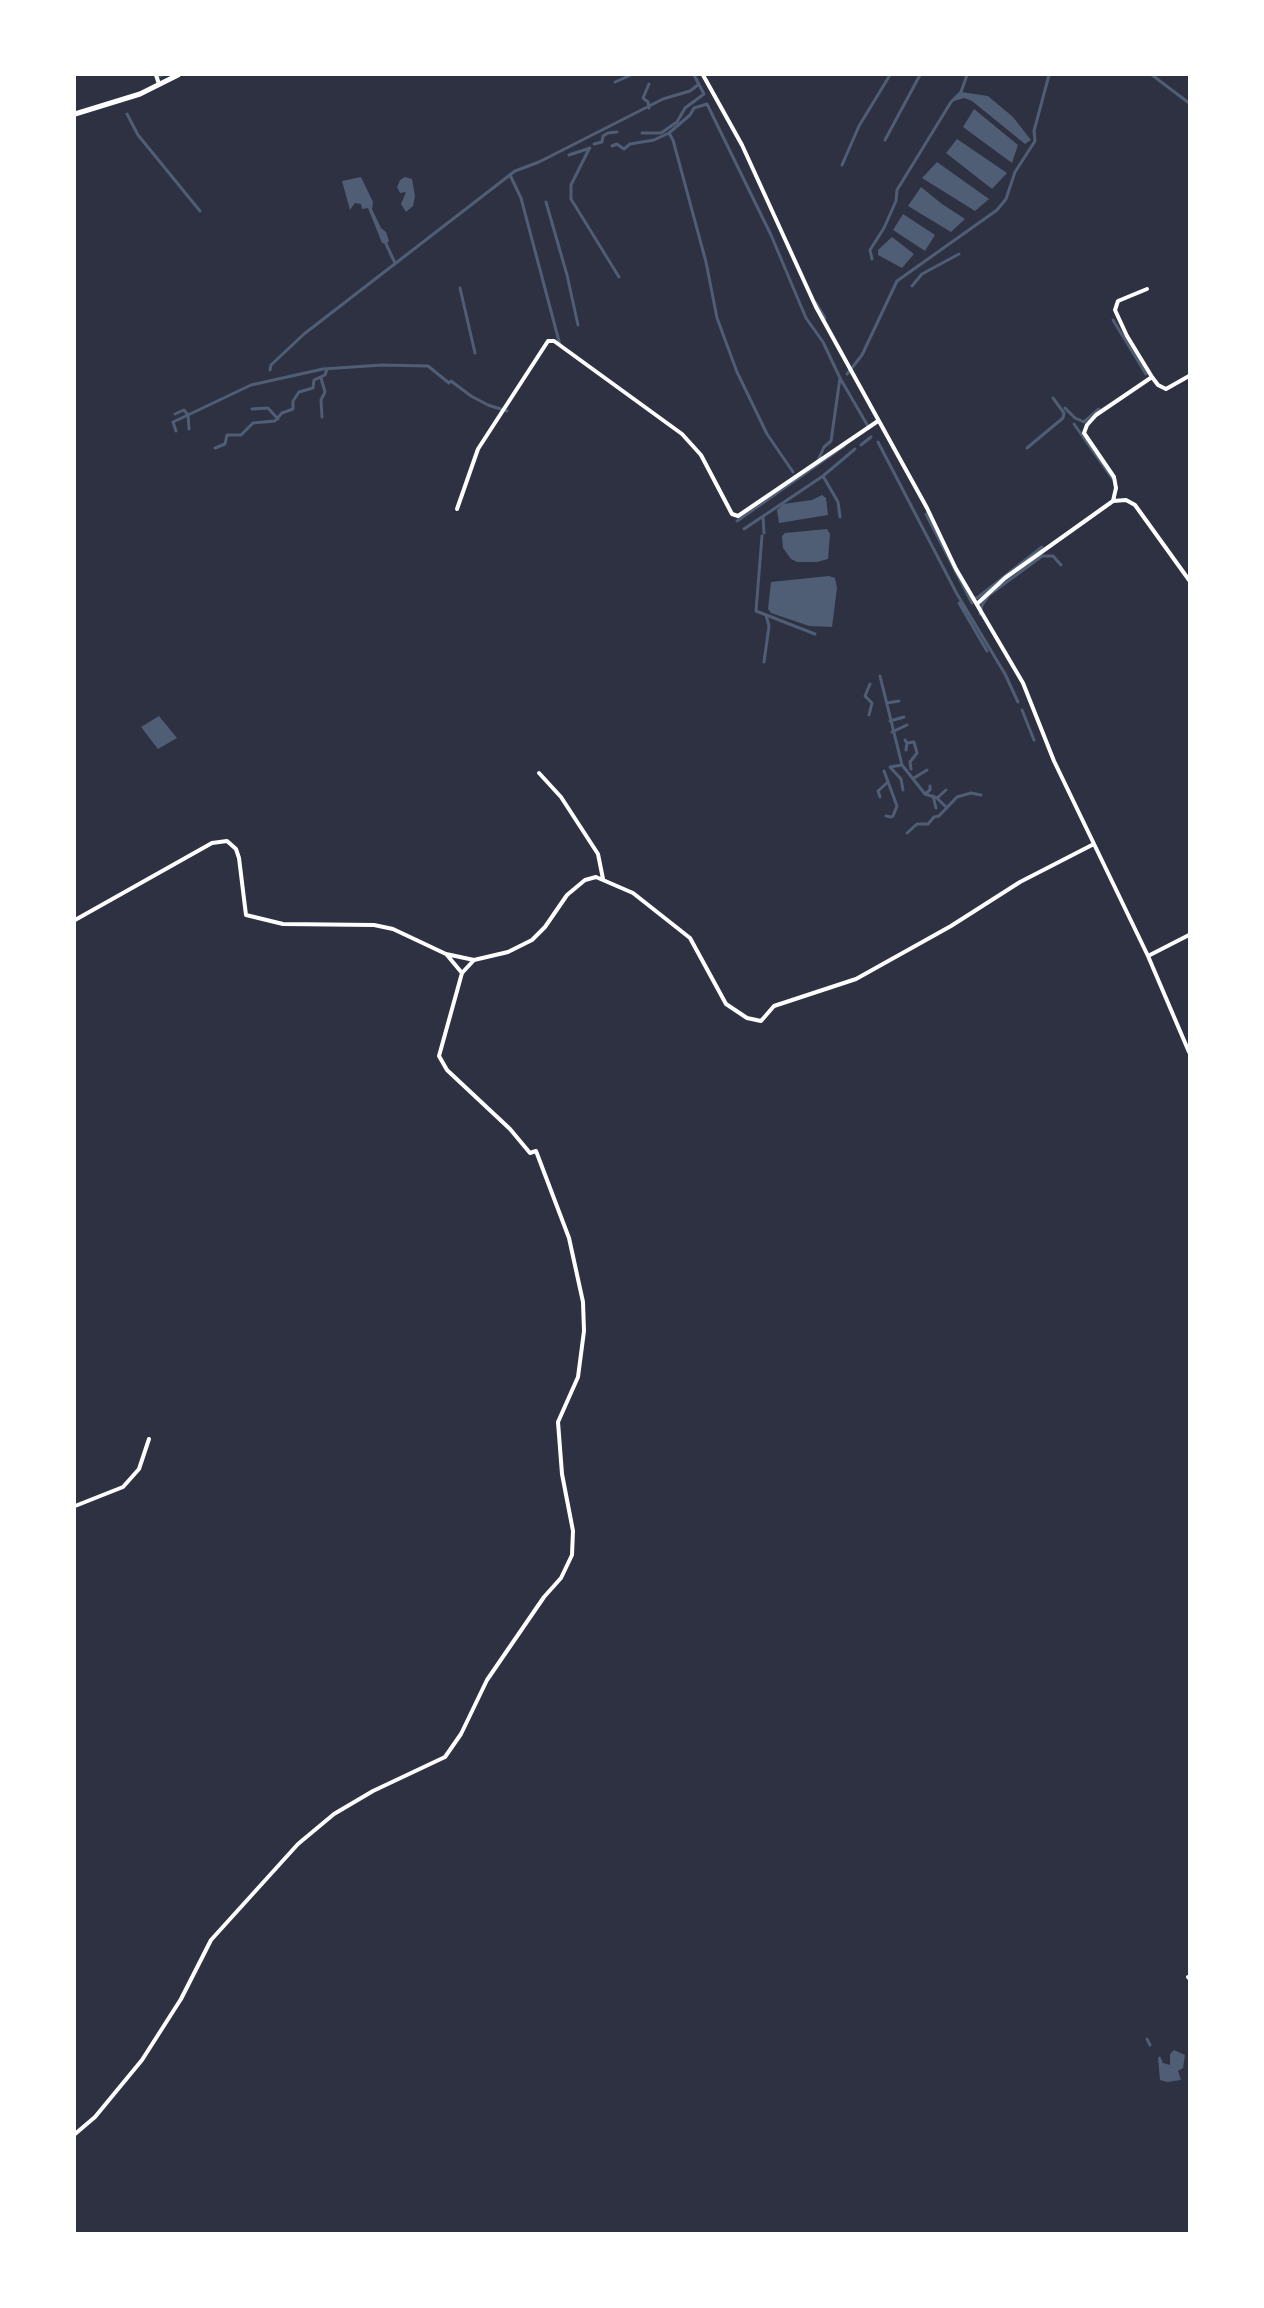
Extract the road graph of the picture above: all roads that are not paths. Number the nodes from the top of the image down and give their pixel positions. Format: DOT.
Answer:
graph roads {
  1 [pos="156,75"];
  2 [pos="178,75"];
  3 [pos="703,75"];
  4 [pos="159,85"];
  5 [pos="75,114"];
  6 [pos="1148,289"];
  7 [pos="1189,375"];
  8 [pos="1152,377"];
  9 [pos="878,421"];
  10 [pos="1113,501"];
  11 [pos="457,509"];
  12 [pos="1189,580"];
  13 [pos="978,603"];
  14 [pos="539,773"];
  15 [pos="1092,845"];
  16 [pos="603,879"];
  17 [pos="75,920"];
  18 [pos="1189,935"];
  19 [pos="446,954"];
  20 [pos="1148,956"];
  21 [pos="474,960"];
  22 [pos="462,973"];
  23 [pos="1189,1052"];
  24 [pos="149,1439"];
  25 [pos="75,1506"];
  26 [pos="75,2134"];
  1 -- 4 [label="street"];
  2 -- 4 [label="main road"];
  3 -- 9 [label="street"];
  4 -- 5 [label="main road"];
  6 -- 8 [label="street"];
  7 -- 8 [label="street"];
  8 -- 10 [label="street"];
  9 -- 11 [label="street"];
  9 -- 13 [label="street"];
  10 -- 12 [label="street"];
  10 -- 13 [label="street"];
  13 -- 15 [label="street"];
  14 -- 16 [label="street"];
  15 -- 16 [label="street"];
  15 -- 20 [label="street"];
  16 -- 21 [label="street"];
  17 -- 19 [label="street"];
  18 -- 20 [label="street"];
  19 -- 21 [label="street"];
  19 -- 22 [label="street"];
  20 -- 23 [label="street"];
  21 -- 22 [label="street"];
  22 -- 26 [label="street"];
  24 -- 25 [label="street"];
}
